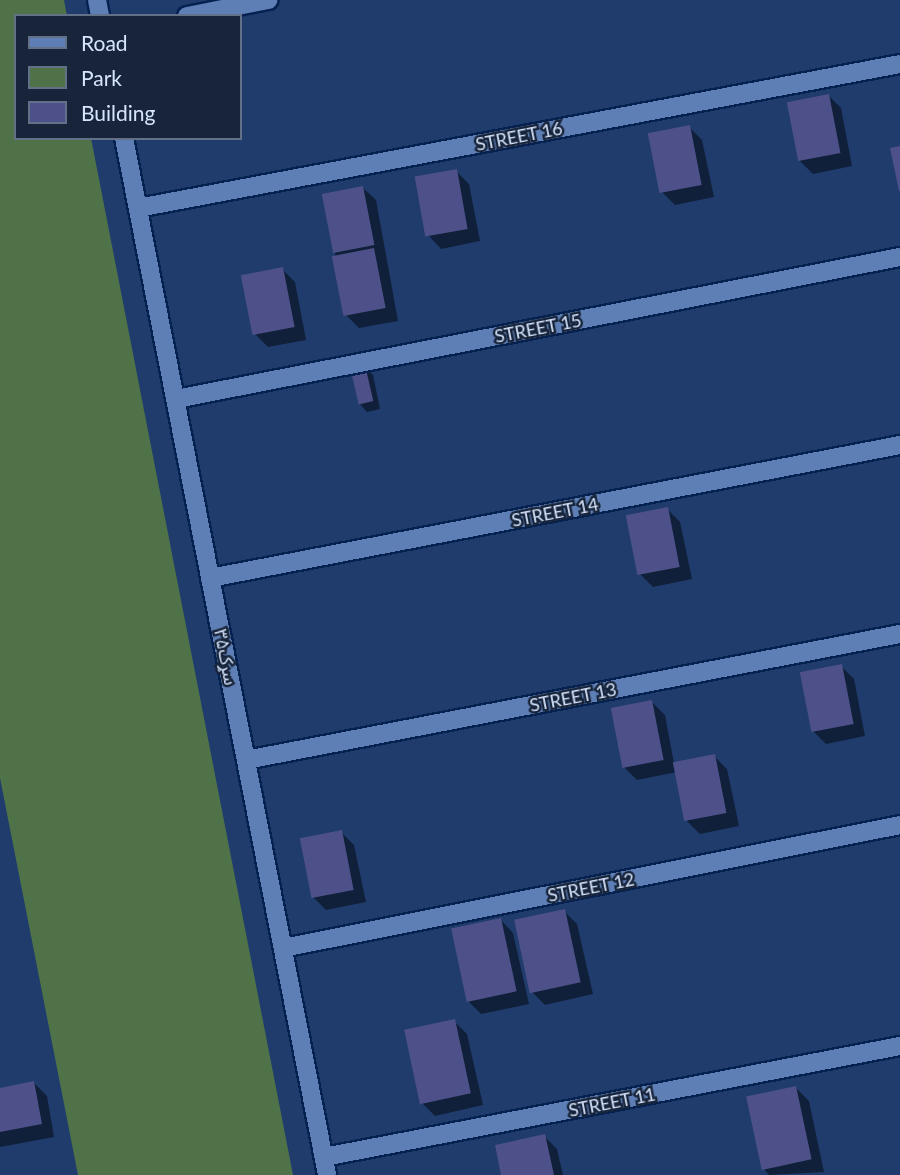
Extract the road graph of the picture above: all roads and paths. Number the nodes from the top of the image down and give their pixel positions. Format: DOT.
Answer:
graph roads {
  1 [pos="268,0"];
  2 [pos="197,14"];
  3 [pos="900,64"];
  4 [pos="124,140"];
  5 [pos="138,208"];
  6 [pos="900,257"];
  7 [pos="176,399"];
  8 [pos="900,445"];
  9 [pos="211,578"];
  10 [pos="900,634"];
  11 [pos="246,760"];
  12 [pos="900,825"];
  13 [pos="283,948"];
  14 [pos="900,1046"];
  15 [pos="326,1166"];
  1 -- 2 [label="street"];
  3 -- 5 [label="street, STREET 16"];
  4 -- 5 [label="street, سړک۳۵"];
  5 -- 7 [label="street, سړک۳۵"];
  6 -- 7 [label="street, STREET 15"];
  7 -- 9 [label="street, سړک۳۵"];
  8 -- 9 [label="street, STREET 14"];
  9 -- 11 [label="street, سړک۳۵"];
  10 -- 11 [label="street, STREET 13"];
  11 -- 13 [label="street, سړک۳۵"];
  12 -- 13 [label="street, STREET 12"];
  13 -- 15 [label="street, سړک۳۵"];
  14 -- 15 [label="street, STREET 11"];
}
